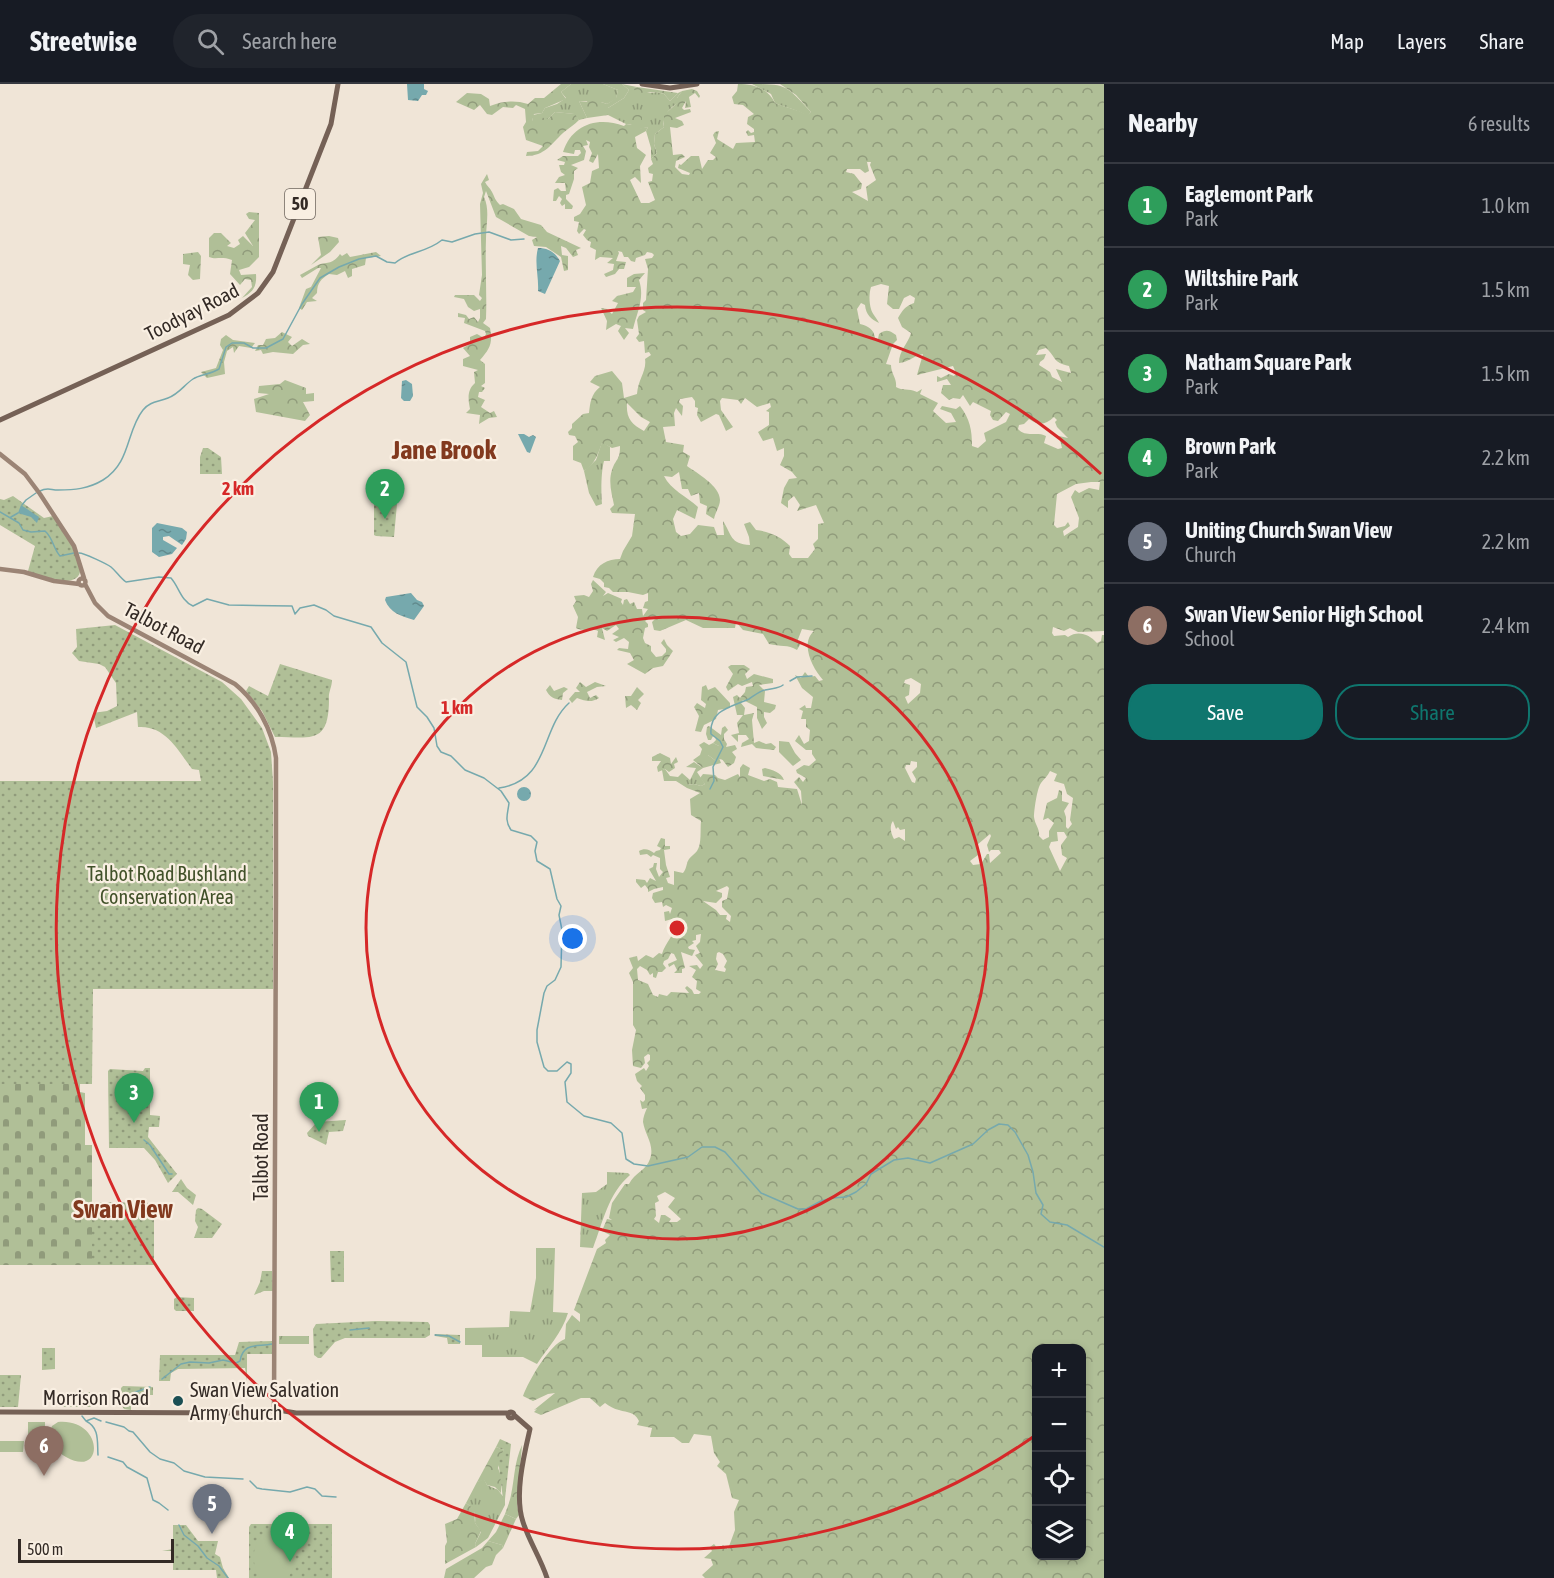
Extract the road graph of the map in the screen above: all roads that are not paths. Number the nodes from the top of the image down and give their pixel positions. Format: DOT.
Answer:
graph roads {
  1 [pos="338,84"];
  2 [pos="642,84"];
  3 [pos="697,84"];
  4 [pos="2,419"];
  5 [pos="0,454"];
  6 [pos="0,568"];
  7 [pos="81,582"];
  8 [pos="277,1409"];
  9 [pos="0,1412"];
  10 [pos="547,1578"];
  1 -- 4 [label="main road, Toodyay Road / 50"];
  2 -- 3 [label="main road"];
  5 -- 7 [label="main road, Talbot Road"];
  6 -- 7 [label="main road"];
  7 -- 8 [label="main road, Talbot Road"];
  8 -- 9 [label="main road, Morrison Road"];
  8 -- 10 [label="main road, Morrison Road"];
}
